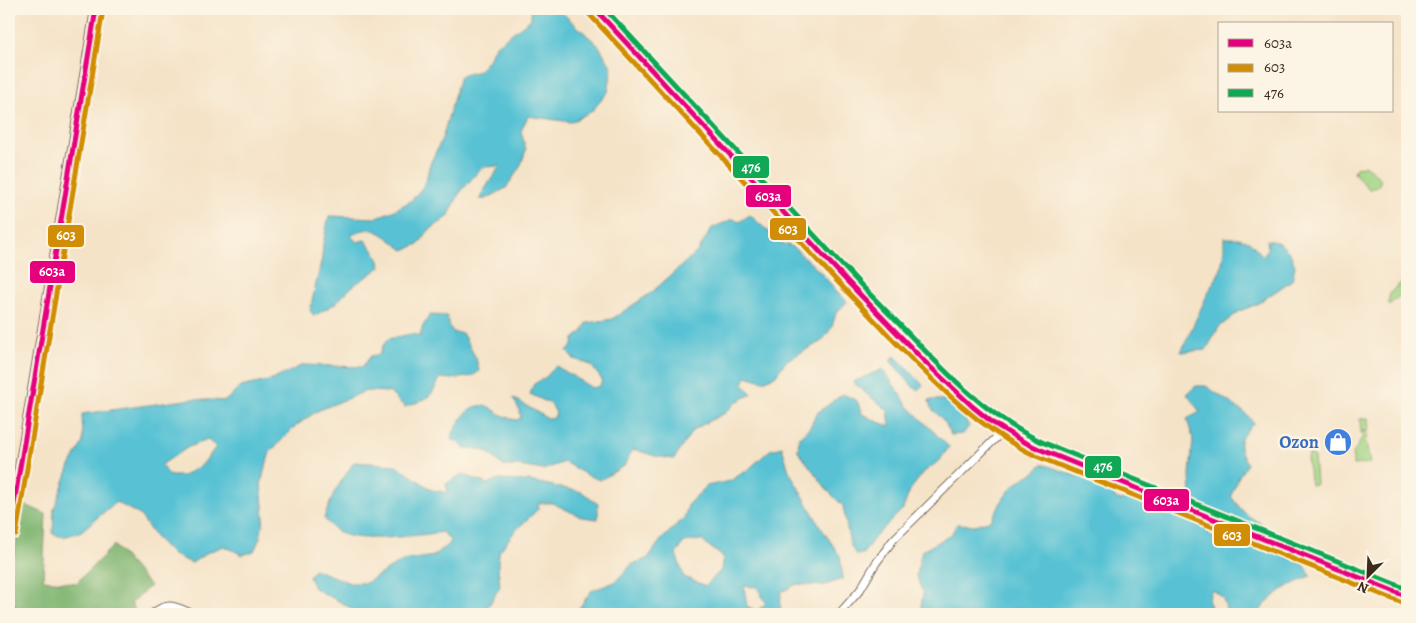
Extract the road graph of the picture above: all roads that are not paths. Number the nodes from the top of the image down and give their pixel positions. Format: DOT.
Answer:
graph roads {
  1 [pos="96,9"];
  2 [pos="595,9"];
  3 [pos="1006,432"];
  4 [pos="9,534"];
  5 [pos="1407,585"];
  6 [pos="1405,596"];
  7 [pos="9,613"];
  8 [pos="14,614"];
  9 [pos="152,614"];
  10 [pos="193,614"];
  11 [pos="840,614"];
  1 -- 4 [label="main road"];
  2 -- 3 [label="main road"];
  3 -- 6 [label="main road"];
  3 -- 11 [label="street"];
  5 -- 6 [label="street"];
  7 -- 8 [label="street"];
  9 -- 10 [label="street"];
}
